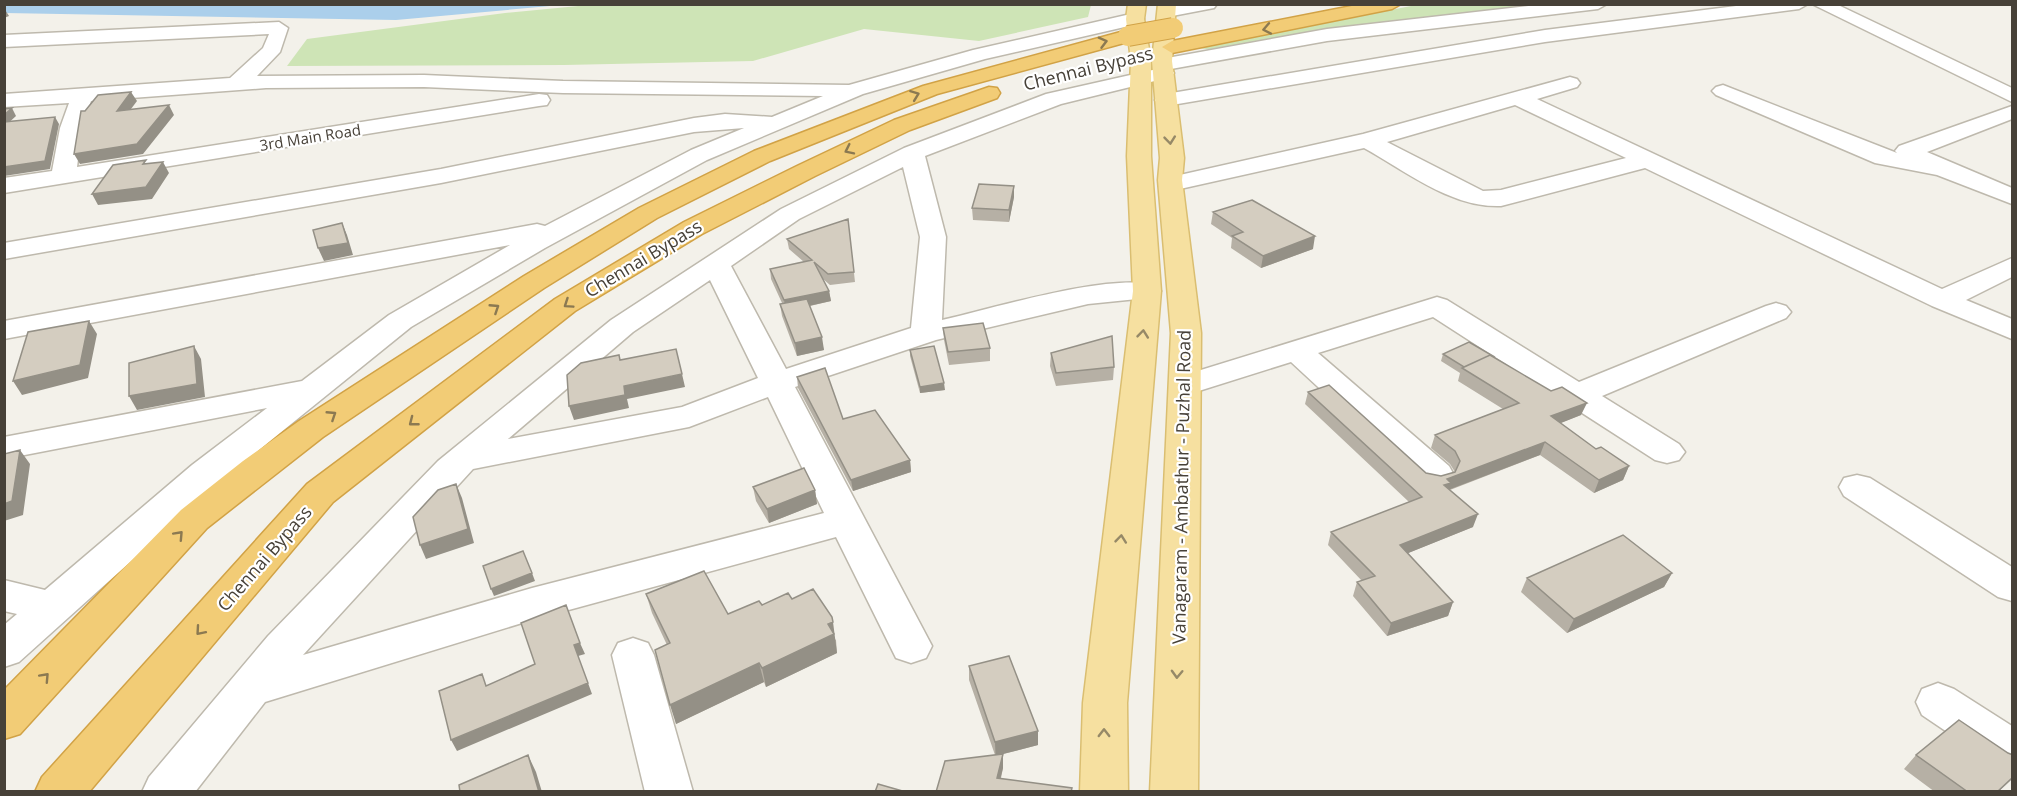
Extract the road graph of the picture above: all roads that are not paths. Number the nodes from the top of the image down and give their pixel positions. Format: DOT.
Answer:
graph roads {
  1 [pos="1298,4"];
  2 [pos="1392,4"];
  3 [pos="1598,4"];
  4 [pos="1799,4"];
  5 [pos="1821,4"];
  6 [pos="1167,8"];
  7 [pos="1215,11"];
  8 [pos="1136,12"];
  9 [pos="1255,12"];
  10 [pos="4,41"];
  11 [pos="1158,78"];
  12 [pos="237,83"];
  13 [pos="1570,83"];
  14 [pos="616,87"];
  15 [pos="1723,91"];
  16 [pos="82,95"];
  17 [pos="2013,96"];
  18 [pos="1516,98"];
  19 [pos="4,100"];
  20 [pos="858,103"];
  21 [pos="2013,112"];
  22 [pos="778,122"];
  23 [pos="907,139"];
  24 [pos="1366,140"];
  25 [pos="1648,160"];
  26 [pos="1943,169"];
  27 [pos="63,177"];
  28 [pos="1171,184"];
  29 [pos="4,186"];
  30 [pos="2013,198"];
  31 [pos="562,227"];
  32 [pos="4,251"];
  33 [pos="716,263"];
  34 [pos="2013,267"];
  35 [pos="1147,291"];
  36 [pos="1942,300"];
  37 [pos="1776,312"];
  38 [pos="4,330"];
  39 [pos="2013,330"];
  40 [pos="926,333"];
  41 [pos="1296,350"];
  42 [pos="777,382"];
  43 [pos="1186,385"];
  44 [pos="314,389"];
  45 [pos="1575,395"];
  46 [pos="4,448"];
  47 [pos="1667,452"];
  48 [pos="463,459"];
  49 [pos="1436,475"];
  50 [pos="1857,487"];
  51 [pos="848,520"];
  52 [pos="2009,579"];
  53 [pos="4,595"];
  54 [pos="50,608"];
  55 [pos="911,646"];
  56 [pos="4,650"];
  57 [pos="633,656"];
  58 [pos="251,688"];
  59 [pos="1938,702"];
  60 [pos="4,720"];
  61 [pos="2013,751"];
  62 [pos="59,792"];
  63 [pos="166,792"];
  64 [pos="669,792"];
  65 [pos="1104,792"];
  66 [pos="1174,792"];
  1 -- 9 [label="highway"];
  2 -- 23 [label="highway, Chennai Bypass, one-way"];
  3 -- 11 [label="street"];
  4 -- 11 [label="street"];
  5 -- 17 [label="street"];
  6 -- 7 [label="street"];
  6 -- 11 [label="main road, Vanagaram - Ambathur - Puzhal Road"];
  20 -- 7 [label="highway, Chennai Bypass, one-way, bridge"];
  8 -- 11 [label="main road"];
  8 -- 20 [label="street"];
  10 -- 12 [label="street"];
  11 -- 23 [label="street"];
  11 -- 28 [label="main road, Vanagaram - Ambathur - Puzhal Road, one-way"];
  11 -- 35 [label="main road"];
  12 -- 14 [label="street"];
  12 -- 16 [label="street"];
  13 -- 18 [label="street"];
  14 -- 20 [label="street"];
  14 -- 27 [label="street, 3rd Main Road"];
  15 -- 26 [label="street"];
  16 -- 19 [label="street"];
  16 -- 27 [label="street"];
  18 -- 24 [label="street"];
  18 -- 25 [label="street"];
  20 -- 22 [label="street"];
  60 -- 20 [label="highway, Chennai Bypass, one-way"];
  21 -- 26 [label="street"];
  22 -- 31 [label="street"];
  22 -- 32 [label="street"];
  23 -- 33 [label="street"];
  23 -- 40 [label="street"];
  23 -- 62 [label="highway, Chennai Bypass, one-way"];
  24 -- 25 [label="street"];
  24 -- 28 [label="street"];
  25 -- 36 [label="street"];
  26 -- 30 [label="street"];
  27 -- 29 [label="street, 3rd Main Road"];
  28 -- 43 [label="main road, Vanagaram - Ambathur - Puzhal Road"];
  31 -- 38 [label="street"];
  31 -- 44 [label="street"];
  33 -- 42 [label="street"];
  33 -- 48 [label="street"];
  34 -- 36 [label="street"];
  35 -- 40 [label="street"];
  65 -- 35 [label="main road, one-way"];
  36 -- 39 [label="street"];
  37 -- 45 [label="street"];
  40 -- 42 [label="street"];
  41 -- 43 [label="street"];
  41 -- 45 [label="street"];
  41 -- 49 [label="street"];
  42 -- 48 [label="street"];
  42 -- 51 [label="street"];
  43 -- 66 [label="main road, Vanagaram - Ambathur - Puzhal Road, one-way"];
  44 -- 46 [label="street"];
  44 -- 54 [label="street"];
  45 -- 47 [label="street"];
  48 -- 58 [label="street"];
  50 -- 52 [label="street"];
  51 -- 55 [label="street"];
  51 -- 58 [label="street"];
  53 -- 54 [label="street"];
  54 -- 56 [label="street"];
  57 -- 64 [label="street"];
  58 -- 63 [label="street"];
  59 -- 61 [label="street"];
}
